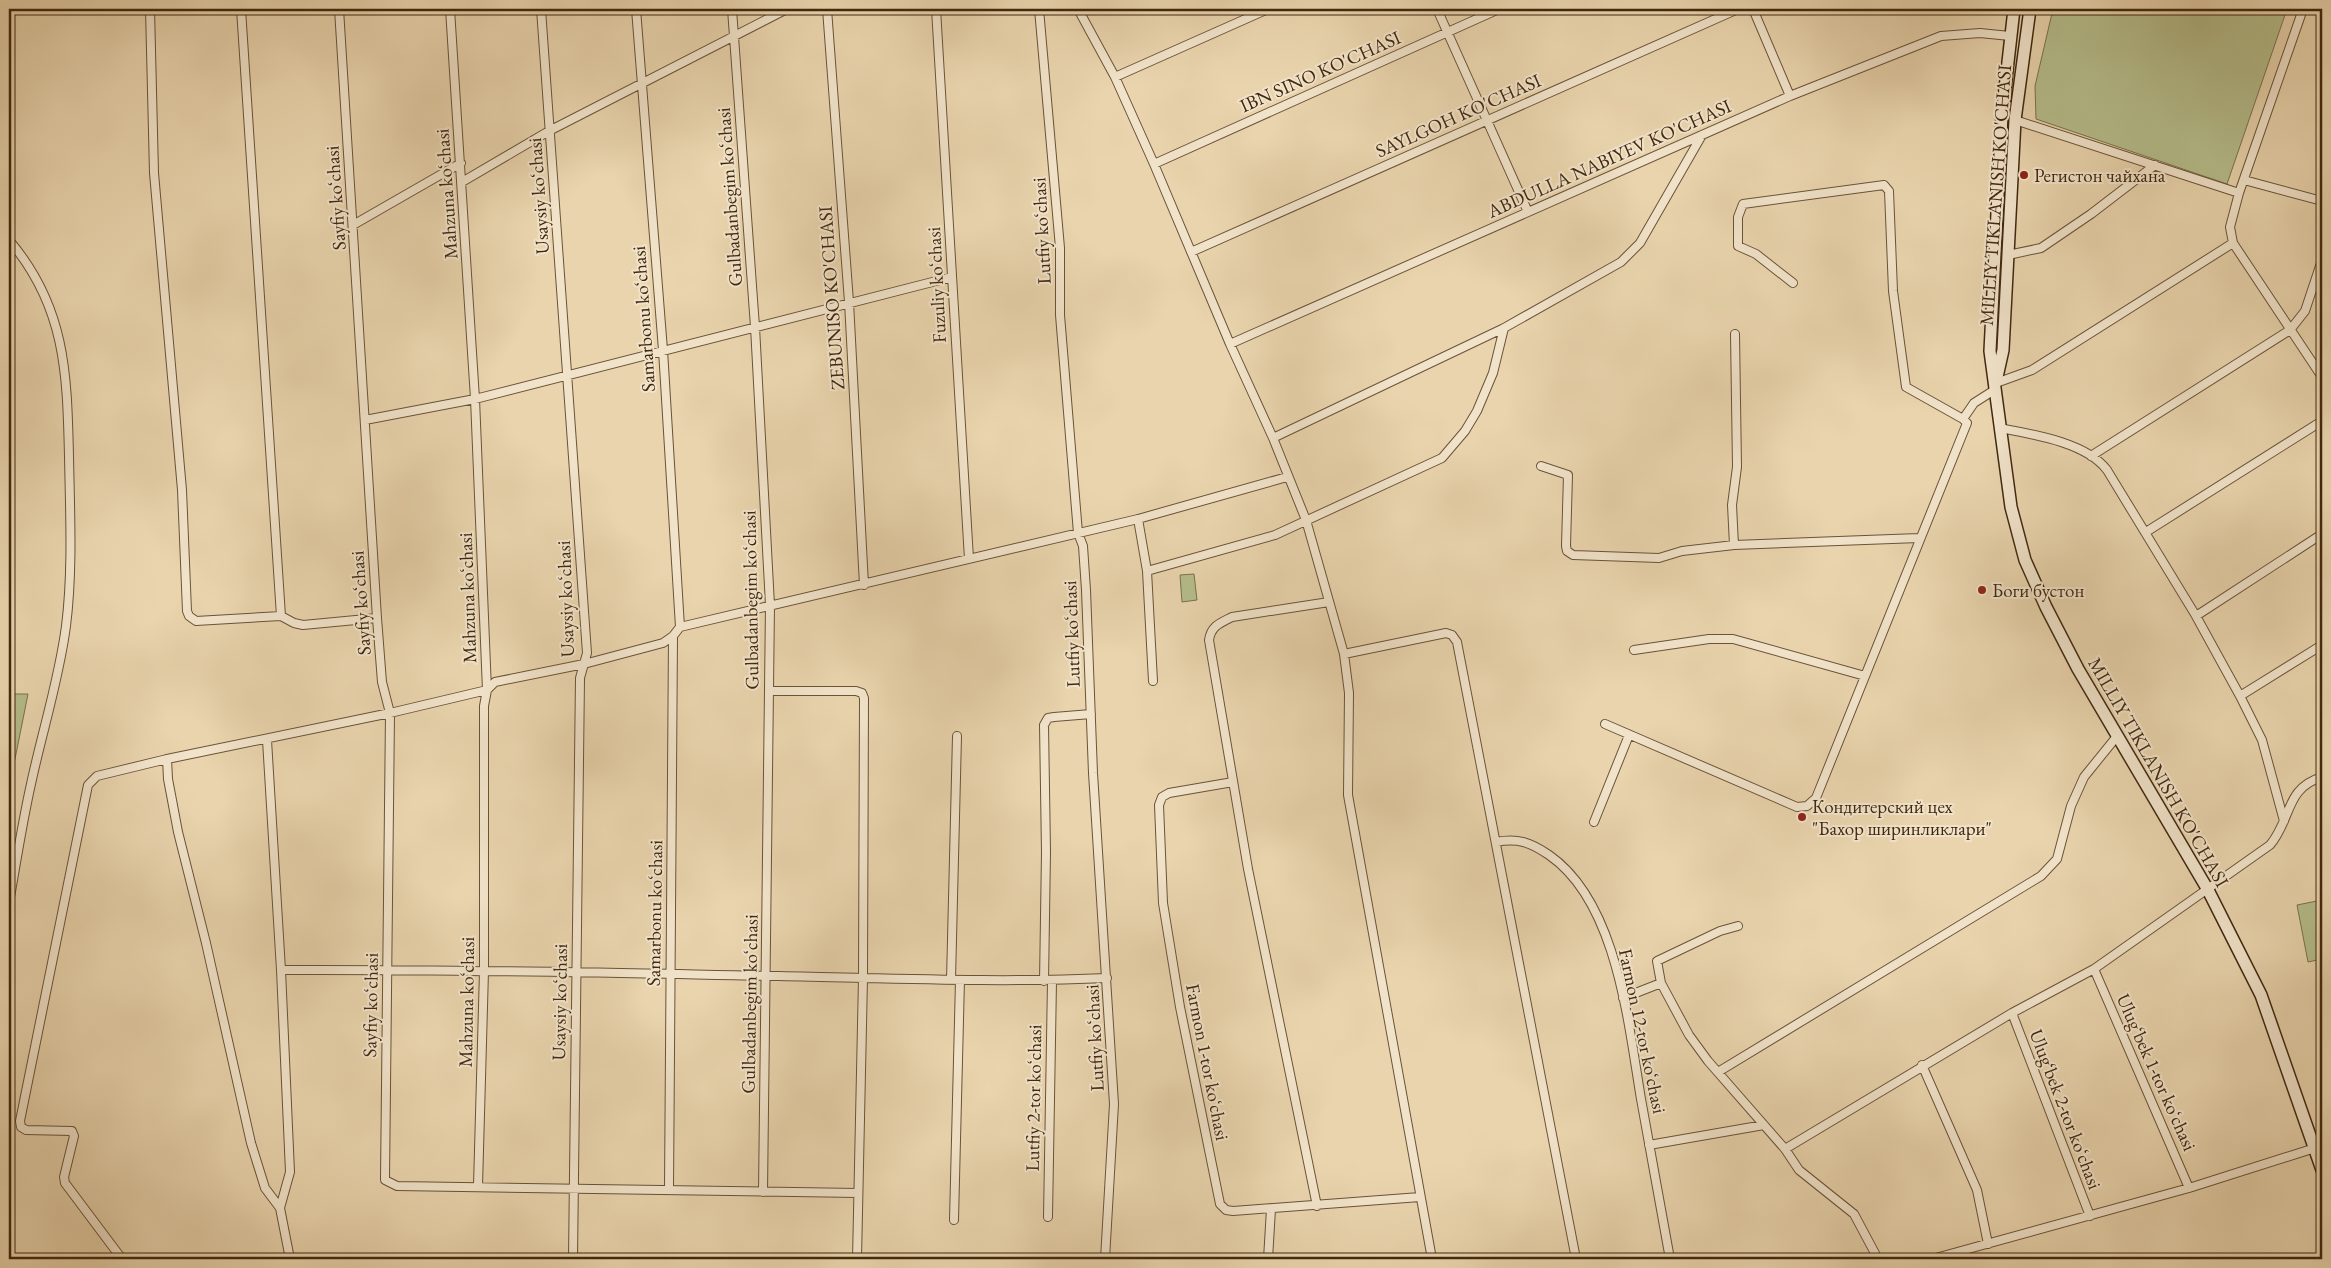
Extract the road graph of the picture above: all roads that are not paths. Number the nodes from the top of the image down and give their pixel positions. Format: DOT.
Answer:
graph roads {
  1 [pos="150,9"];
  2 [pos="241,9"];
  3 [pos="339,9"];
  4 [pos="450,9"];
  5 [pos="541,9"];
  6 [pos="636,9"];
  7 [pos="732,9"];
  8 [pos="786,9"];
  9 [pos="827,9"];
  10 [pos="936,9"];
  11 [pos="1039,9"];
  12 [pos="1078,9"];
  13 [pos="1268,9"];
  14 [pos="1437,9"];
  15 [pos="1499,9"];
  16 [pos="1738,9"];
  17 [pos="1753,9"];
  18 [pos="2014,9"];
  19 [pos="2030,9"];
  20 [pos="2303,9"];
  21 [pos="1448,32"];
  22 [pos="734,36"];
  23 [pos="2010,36"];
  24 [pos="1115,77"];
  25 [pos="641,83"];
  26 [pos="1790,96"];
  27 [pos="1488,119"];
  28 [pos="2015,120"];
  29 [pos="549,131"];
  30 [pos="1702,135"];
  31 [pos="461,163"];
  32 [pos="1154,164"];
  33 [pos="2155,165"];
  34 [pos="2244,180"];
  35 [pos="462,182"];
  36 [pos="2239,193"];
  37 [pos="2322,201"];
  38 [pos="1528,212"];
  39 [pos="353,225"];
  40 [pos="9,240"];
  41 [pos="2233,243"];
  42 [pos="1191,252"];
  43 [pos="2008,255"];
  44 [pos="2322,260"];
  45 [pos="952,277"];
  46 [pos="1793,283"];
  47 [pos="849,302"];
  48 [pos="755,327"];
  49 [pos="1504,328"];
  50 [pos="2290,330"];
  51 [pos="1735,334"];
  52 [pos="1230,344"];
  53 [pos="663,350"];
  54 [pos="568,375"];
  55 [pos="2322,377"];
  56 [pos="1996,386"];
  57 [pos="475,399"];
  58 [pos="1963,419"];
  59 [pos="365,420"];
  60 [pos="2322,421"];
  61 [pos="1999,428"];
  62 [pos="1273,438"];
  63 [pos="2091,456"];
  64 [pos="1541,466"];
  65 [pos="1287,477"];
  66 [pos="1138,520"];
  67 [pos="1306,520"];
  68 [pos="2146,532"];
  69 [pos="1078,534"];
  70 [pos="2322,534"];
  71 [pos="1919,538"];
  72 [pos="1734,545"];
  73 [pos="969,559"];
  74 [pos="1147,571"];
  75 [pos="864,585"];
  76 [pos="1329,602"];
  77 [pos="770,606"];
  78 [pos="281,616"];
  79 [pos="2196,616"];
  80 [pos="377,618"];
  81 [pos="680,626"];
  82 [pos="673,636"];
  83 [pos="2322,645"];
  84 [pos="1634,650"];
  85 [pos="1344,654"];
  86 [pos="584,664"];
  87 [pos="1865,676"];
  88 [pos="1153,681"];
  89 [pos="487,690"];
  90 [pos="769,691"];
  91 [pos="2240,696"];
  92 [pos="390,713"];
  93 [pos="1091,714"];
  94 [pos="1605,724"];
  95 [pos="1629,735"];
  96 [pos="958,736"];
  97 [pos="2118,736"];
  98 [pos="267,740"];
  99 [pos="167,760"];
  100 [pos="2322,777"];
  101 [pos="1233,782"];
  102 [pos="2284,821"];
  103 [pos="1594,822"];
  104 [pos="1496,842"];
  105 [pos="2208,890"];
  106 [pos="9,903"];
  107 [pos="1738,926"];
  108 [pos="2094,969"];
  109 [pos="281,970"];
  110 [pos="387,970"];
  111 [pos="484,971"];
  112 [pos="576,972"];
  113 [pos="670,974"];
  114 [pos="766,976"];
  115 [pos="863,978"];
  116 [pos="1107,978"];
  117 [pos="951,980"];
  118 [pos="960,980"];
  119 [pos="1048,981"];
  120 [pos="1661,983"];
  121 [pos="1623,998"];
  122 [pos="2012,1012"];
  123 [pos="1922,1066"];
  124 [pos="1718,1072"];
  125 [pos="1764,1124"];
  126 [pos="1649,1145"];
  127 [pos="2315,1148"];
  128 [pos="1785,1149"];
  129 [pos="2322,1170"];
  130 [pos="478,1186"];
  131 [pos="574,1188"];
  132 [pos="2189,1188"];
  133 [pos="669,1190"];
  134 [pos="763,1192"];
  135 [pos="858,1192"];
  136 [pos="1420,1197"];
  137 [pos="1317,1206"];
  138 [pos="280,1208"];
  139 [pos="1271,1209"];
  140 [pos="2090,1216"];
  141 [pos="1048,1217"];
  142 [pos="954,1220"];
  143 [pos="1988,1244"];
  144 [pos="122,1259"];
  145 [pos="290,1259"];
  146 [pos="573,1259"];
  147 [pos="856,1259"];
  148 [pos="1105,1259"];
  149 [pos="1268,1259"];
  150 [pos="1432,1259"];
  151 [pos="1576,1259"];
  152 [pos="1670,1259"];
  153 [pos="1878,1259"];
  154 [pos="1932,1259"];
  1 -- 78 [label="street"];
  2 -- 78 [label="street"];
  3 -- 39 [label="street, Sayfiy koʻchasi"];
  4 -- 31 [label="street, Mahzuna koʻchasi"];
  5 -- 29 [label="street, Usaysiy koʻchasi"];
  6 -- 25 [label="street, Samarbonu koʻchasi"];
  7 -- 22 [label="street, Gulbadanbegim koʻchasi"];
  8 -- 22 [label="street"];
  9 -- 47 [label="street, ZEBUNISO KO'CHASI"];
  10 -- 45 [label="street, Fuzuliy koʻchasi"];
  11 -- 69 [label="street, Lutfiy koʻchasi"];
  12 -- 24 [label="street"];
  13 -- 24 [label="street"];
  14 -- 21 [label="street"];
  15 -- 21 [label="street, IBN SINO KO'CHASI"];
  16 -- 27 [label="street, SAYLGOH KO'CHASI"];
  17 -- 26 [label="street"];
  18 -- 23 [label="main road, MILLIY TIKLANISH KO'CHASI"];
  19 -- 28 [label="main road, MILLIY TIKLANISH KO'CHASI"];
  20 -- 34 [label="street"];
  21 -- 27 [label="street"];
  21 -- 32 [label="street, IBN SINO KO'CHASI"];
  22 -- 25 [label="street"];
  22 -- 48 [label="street, Gulbadanbegim koʻchasi"];
  23 -- 26 [label="street, ABDULLA NABIYEV KO'CHASI"];
  23 -- 56 [label="main road, MILLIY TIKLANISH KO'CHASI"];
  24 -- 32 [label="street"];
  25 -- 29 [label="street"];
  25 -- 53 [label="street, Samarbonu koʻchasi"];
  26 -- 30 [label="street, ABDULLA NABIYEV KO'CHASI"];
  27 -- 38 [label="street"];
  27 -- 42 [label="street, SAYLGOH KO'CHASI"];
  28 -- 33 [label="street"];
  28 -- 43 [label="main road, MILLIY TIKLANISH KO'CHASI"];
  29 -- 35 [label="street"];
  29 -- 54 [label="street, Usaysiy koʻchasi"];
  30 -- 38 [label="street, ABDULLA NABIYEV KO'CHASI"];
  30 -- 49 [label="street"];
  31 -- 35 [label="street, Mahzuna koʻchasi"];
  31 -- 39 [label="street"];
  32 -- 42 [label="street"];
  33 -- 36 [label="street"];
  33 -- 43 [label="street"];
  34 -- 36 [label="street"];
  34 -- 37 [label="street"];
  35 -- 57 [label="street, Mahzuna koʻchasi"];
  36 -- 41 [label="street"];
  38 -- 52 [label="street, ABDULLA NABIYEV KO'CHASI"];
  39 -- 59 [label="street, Sayfiy koʻchasi"];
  40 -- 106 [label="street"];
  41 -- 50 [label="street"];
  41 -- 56 [label="street"];
  42 -- 52 [label="street"];
  43 -- 56 [label="main road, MILLIY TIKLANISH KO'CHASI"];
  44 -- 50 [label="street"];
  45 -- 47 [label="street"];
  45 -- 73 [label="street, Fuzuliy koʻchasi"];
  46 -- 58 [label="street"];
  47 -- 48 [label="street"];
  47 -- 75 [label="street, ZEBUNISO KO'CHASI"];
  48 -- 53 [label="street"];
  48 -- 77 [label="street, Gulbadanbegim koʻchasi"];
  49 -- 62 [label="street"];
  49 -- 67 [label="street"];
  50 -- 55 [label="street"];
  50 -- 63 [label="street"];
  51 -- 72 [label="street"];
  52 -- 62 [label="street"];
  53 -- 54 [label="street"];
  53 -- 81 [label="street, Samarbonu koʻchasi"];
  54 -- 57 [label="street"];
  54 -- 86 [label="street, Usaysiy koʻchasi"];
  56 -- 58 [label="street"];
  56 -- 61 [label="main road, MILLIY TIKLANISH KO'CHASI"];
  57 -- 59 [label="street"];
  57 -- 89 [label="street, Mahzuna koʻchasi"];
  58 -- 71 [label="street"];
  59 -- 80 [label="street, Sayfiy koʻchasi"];
  60 -- 68 [label="street"];
  61 -- 63 [label="street"];
  61 -- 97 [label="main road, MILLIY TIKLANISH KO'CHASI"];
  62 -- 65 [label="street"];
  63 -- 68 [label="street"];
  64 -- 72 [label="street"];
  65 -- 66 [label="street"];
  65 -- 67 [label="street"];
  66 -- 69 [label="street"];
  66 -- 74 [label="street"];
  67 -- 74 [label="street"];
  67 -- 76 [label="street"];
  68 -- 79 [label="street"];
  69 -- 73 [label="street"];
  69 -- 93 [label="street, Lutfiy koʻchasi"];
  70 -- 79 [label="street"];
  71 -- 72 [label="street"];
  71 -- 87 [label="street"];
  73 -- 75 [label="street"];
  74 -- 88 [label="street"];
  75 -- 77 [label="street"];
  76 -- 85 [label="street"];
  76 -- 101 [label="street"];
  77 -- 81 [label="street"];
  77 -- 90 [label="street, Gulbadanbegim koʻchasi"];
  78 -- 80 [label="street"];
  79 -- 91 [label="street"];
  80 -- 92 [label="street, Sayfiy koʻchasi"];
  81 -- 82 [label="street"];
  82 -- 86 [label="street"];
  82 -- 113 [label="street, Samarbonu koʻchasi"];
  83 -- 91 [label="street"];
  84 -- 87 [label="street"];
  85 -- 104 [label="street"];
  85 -- 136 [label="street"];
  86 -- 89 [label="street"];
  86 -- 112 [label="street, Usaysiy koʻchasi"];
  87 -- 95 [label="street"];
  89 -- 92 [label="street"];
  89 -- 111 [label="street, Mahzuna koʻchasi"];
  90 -- 114 [label="street, Gulbadanbegim koʻchasi"];
  90 -- 115 [label="street"];
  91 -- 102 [label="street"];
  92 -- 98 [label="street"];
  92 -- 110 [label="street, Sayfiy koʻchasi"];
  93 -- 116 [label="street, Lutfiy koʻchasi"];
  93 -- 119 [label="street, Lutfiy 2-tor koʻchasi"];
  94 -- 95 [label="street"];
  95 -- 103 [label="street"];
  96 -- 117 [label="street"];
  97 -- 105 [label="main road, MILLIY TIKLANISH KO'CHASI"];
  97 -- 124 [label="street"];
  98 -- 99 [label="street"];
  98 -- 109 [label="street"];
  99 -- 138 [label="street"];
  99 -- 144 [label="street"];
  100 -- 102 [label="street"];
  101 -- 137 [label="street"];
  101 -- 139 [label="street, Farmon 1-tor koʻchasi"];
  102 -- 105 [label="street"];
  104 -- 121 [label="street, Farmon 12-tor koʻchasi"];
  104 -- 151 [label="street"];
  105 -- 108 [label="street"];
  105 -- 127 [label="main road, MILLIY TIKLANISH KO'CHASI"];
  107 -- 120 [label="street"];
  108 -- 122 [label="street"];
  108 -- 132 [label="street, Ulug‘bek 1-tor koʻchasi"];
  109 -- 110 [label="street"];
  109 -- 138 [label="street"];
  110 -- 111 [label="street"];
  110 -- 130 [label="street, Sayfiy koʻchasi"];
  111 -- 112 [label="street"];
  111 -- 130 [label="street, Mahzuna koʻchasi"];
  112 -- 113 [label="street"];
  112 -- 131 [label="street, Usaysiy koʻchasi"];
  113 -- 114 [label="street"];
  113 -- 133 [label="street, Samarbonu koʻchasi"];
  114 -- 115 [label="street"];
  114 -- 134 [label="street, Gulbadanbegim koʻchasi"];
  115 -- 117 [label="street"];
  115 -- 135 [label="street"];
  116 -- 119 [label="street"];
  116 -- 148 [label="street, Lutfiy koʻchasi"];
  117 -- 118 [label="street"];
  118 -- 119 [label="street"];
  118 -- 142 [label="street"];
  119 -- 141 [label="street, Lutfiy 2-tor koʻchasi"];
  120 -- 121 [label="street"];
  120 -- 124 [label="street"];
  121 -- 126 [label="street, Farmon 12-tor koʻchasi"];
  122 -- 123 [label="street"];
  122 -- 140 [label="street, Ulug‘bek 2-tor koʻchasi"];
  123 -- 128 [label="street"];
  123 -- 143 [label="street"];
  124 -- 125 [label="street"];
  125 -- 126 [label="street"];
  125 -- 128 [label="street"];
  126 -- 152 [label="street, Farmon 12-tor koʻchasi"];
  127 -- 129 [label="main road, MILLIY TIKLANISH KO'CHASI"];
  127 -- 132 [label="street"];
  128 -- 153 [label="street"];
  130 -- 131 [label="street"];
  131 -- 133 [label="street"];
  131 -- 146 [label="street, Usaysiy koʻchasi"];
  132 -- 140 [label="street"];
  133 -- 134 [label="street"];
  134 -- 135 [label="street"];
  135 -- 147 [label="street"];
  136 -- 137 [label="street, Farmon 1-tor koʻchasi"];
  136 -- 150 [label="street"];
  137 -- 139 [label="street, Farmon 1-tor koʻchasi"];
  138 -- 145 [label="street"];
  139 -- 149 [label="street"];
  140 -- 143 [label="street"];
  143 -- 154 [label="street"];
}
